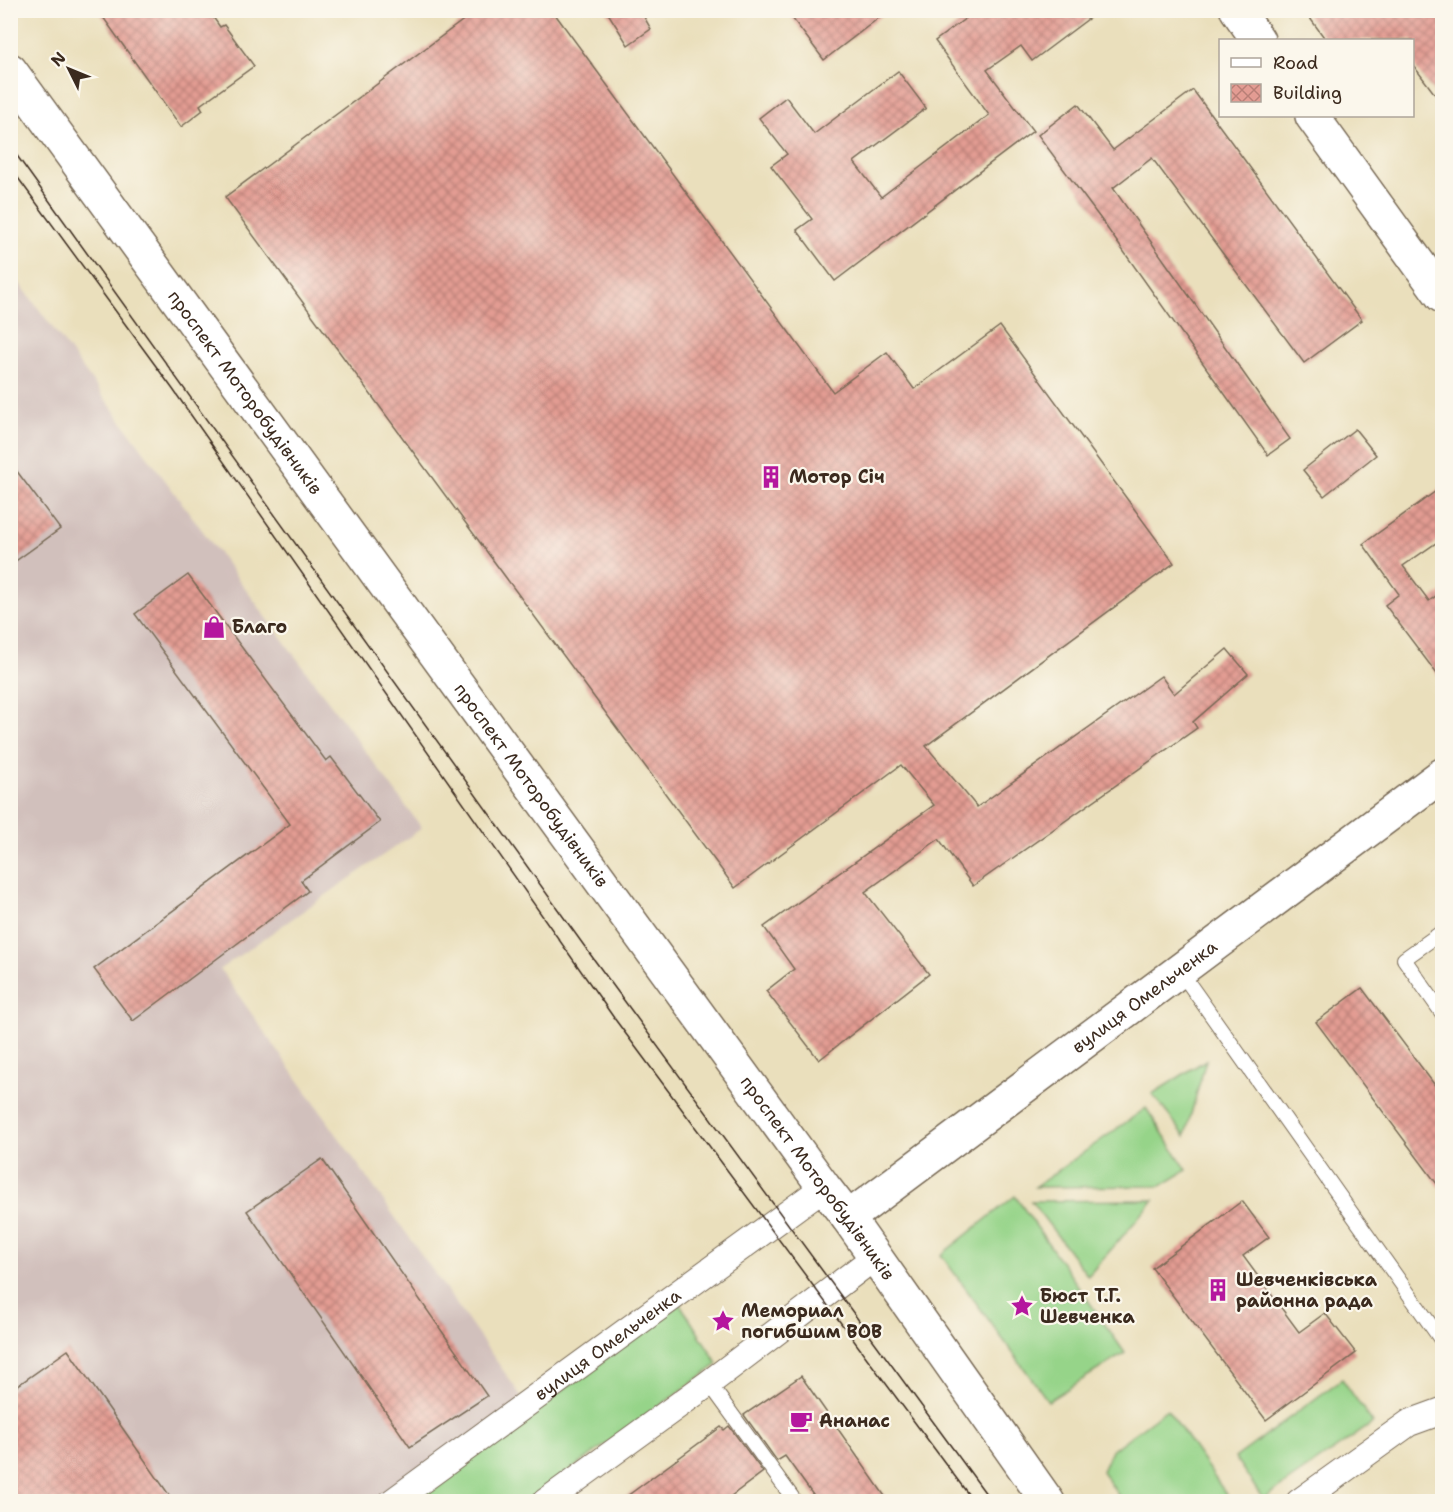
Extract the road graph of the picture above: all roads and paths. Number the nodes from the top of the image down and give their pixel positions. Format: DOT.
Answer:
graph roads {
  1 [pos="1237,10"];
  2 [pos="1257,39"];
  3 [pos="10,70"];
  4 [pos="1313,117"];
  5 [pos="1443,296"];
  6 [pos="1443,775"];
  7 [pos="1443,932"];
  8 [pos="1179,970"];
  9 [pos="1443,1013"];
  10 [pos="824,1187"];
  11 [pos="848,1218"];
  12 [pos="876,1257"];
  13 [pos="1443,1341"];
  14 [pos="709,1383"];
  15 [pos="1443,1411"];
  16 [pos="791,1500"];
  17 [pos="392,1502"];
  18 [pos="545,1502"];
  19 [pos="1048,1502"];
  20 [pos="1299,1502"];
  1 -- 2 [label="main road"];
  3 -- 10 [label="main road, проспект Моторобудівників"];
  4 -- 5 [label="main road"];
  6 -- 8 [label="main road, вулиця Омельченка"];
  7 -- 9 [label="lane"];
  8 -- 11 [label="main road, вулиця Омельченка"];
  8 -- 13 [label="lane"];
  10 -- 11 [label="main road, проспект Моторобудівників"];
  10 -- 17 [label="street, вулиця Омельченка"];
  11 -- 12 [label="main road, проспект Моторобудівників"];
  12 -- 14 [label="street"];
  12 -- 19 [label="main road, проспект Моторобудівників"];
  14 -- 16 [label="lane"];
  14 -- 18 [label="street"];
  15 -- 20 [label="street"];
}
